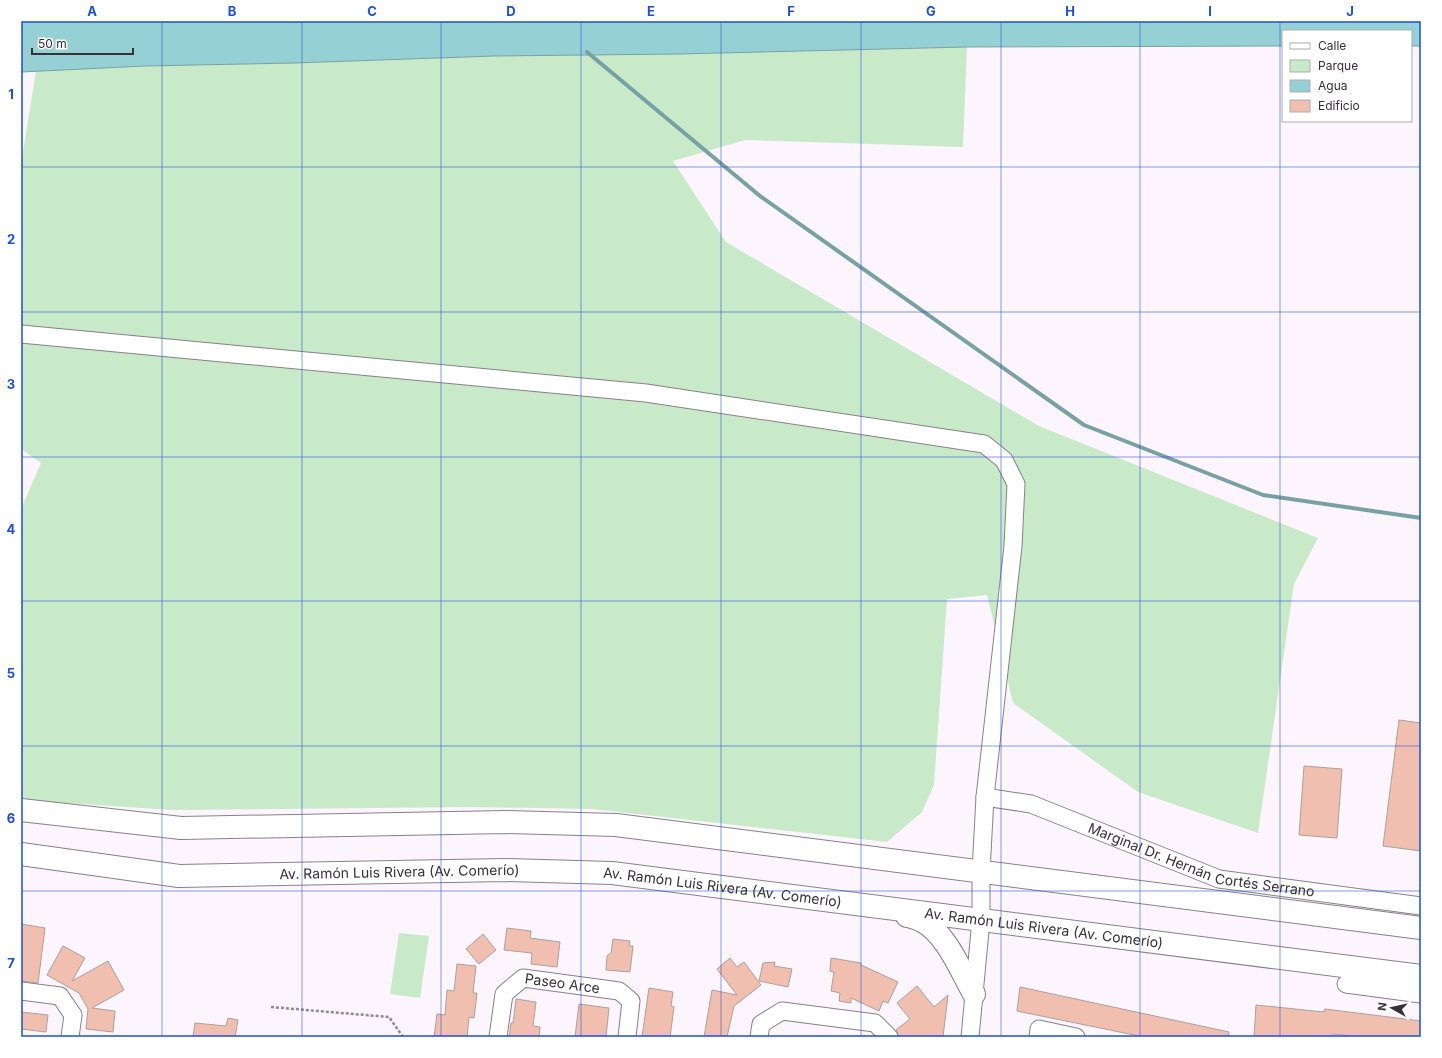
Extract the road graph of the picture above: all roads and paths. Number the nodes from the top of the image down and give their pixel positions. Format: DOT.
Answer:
graph roads {
  1 [pos="21,334"];
  2 [pos="986,797"];
  3 [pos="21,810"];
  4 [pos="21,854"];
  5 [pos="981,872"];
  6 [pos="1421,906"];
  7 [pos="879,907"];
  8 [pos="981,920"];
  9 [pos="1421,928"];
  10 [pos="1421,976"];
  11 [pos="1346,984"];
  12 [pos="21,990"];
  13 [pos="974,994"];
  14 [pos="1421,994"];
  15 [pos="271,1007"];
  16 [pos="70,1037"];
  17 [pos="403,1037"];
  18 [pos="498,1037"];
  19 [pos="627,1037"];
  20 [pos="759,1037"];
  21 [pos="889,1037"];
  22 [pos="970,1037"];
  23 [pos="1038,1037"];
  24 [pos="1076,1037"];
  1 -- 2 [label="street"];
  2 -- 5 [label="street"];
  2 -- 6 [label="street, Marginal Dr. Hernán Cortés Serrano"];
  3 -- 5 [label="main road"];
  4 -- 7 [label="main road, Av. Ramón Luis Rivera (Av. Comerío)"];
  5 -- 8 [label="street"];
  5 -- 9 [label="main road"];
  7 -- 8 [label="main road, Av. Ramón Luis Rivera (Av. Comerío)"];
  7 -- 13 [label="main road"];
  8 -- 10 [label="main road, Av. Ramón Luis Rivera (Av. Comerío)"];
  8 -- 13 [label="street"];
  11 -- 14 [label="street"];
  12 -- 16 [label="street"];
  13 -- 22 [label="street"];
  15 -- 17 [label="path"];
  18 -- 19 [label="street, Paseo Arce"];
  20 -- 21 [label="street"];
  23 -- 24 [label="street"];
}
